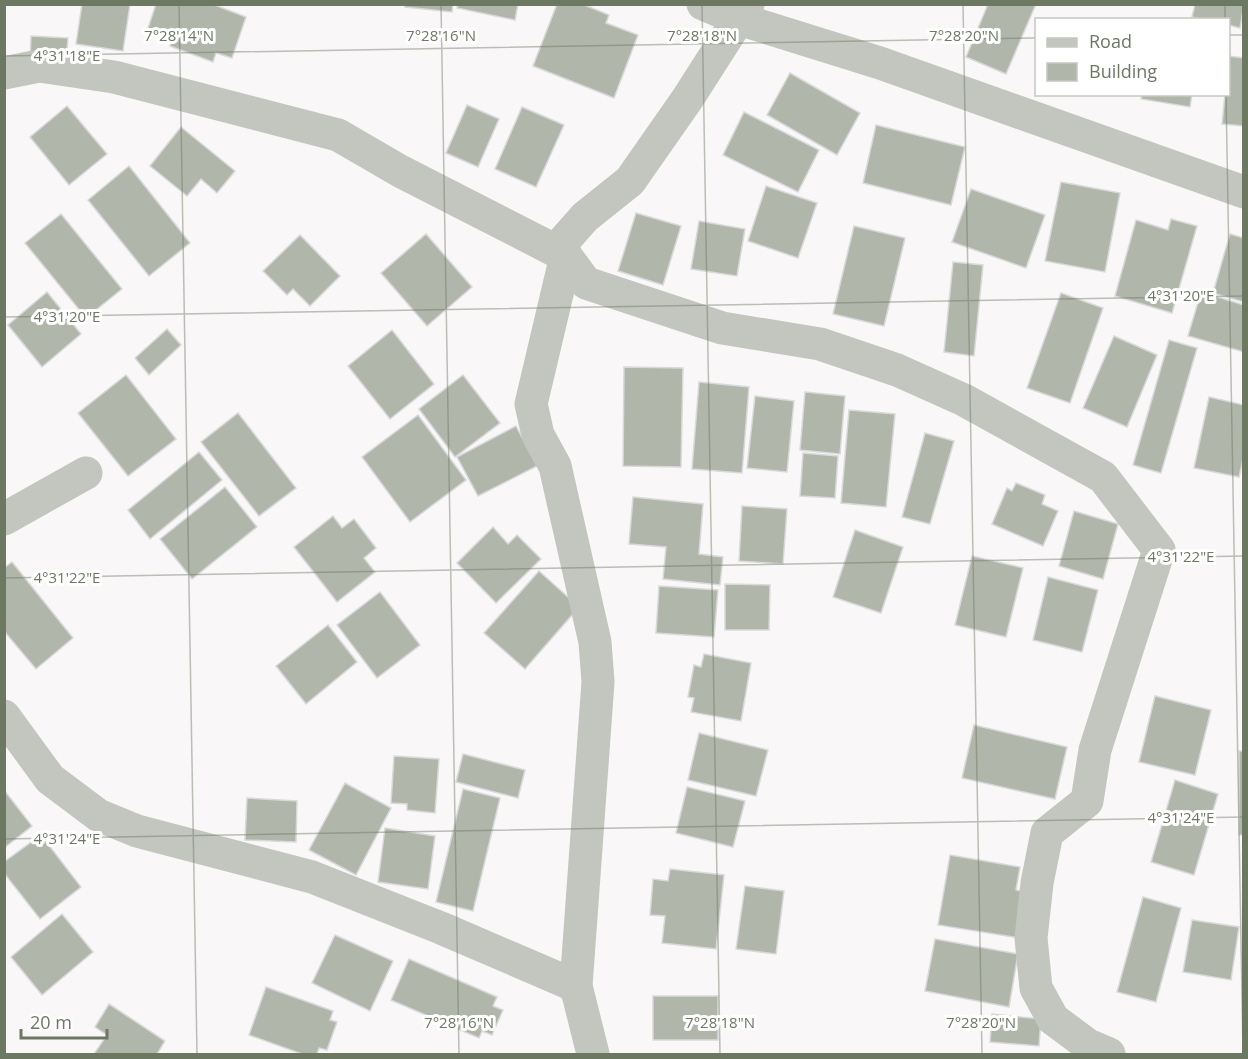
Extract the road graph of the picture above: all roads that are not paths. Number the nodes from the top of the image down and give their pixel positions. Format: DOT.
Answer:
graph roads {
  1 [pos="703,4"];
  2 [pos="744,12"];
  3 [pos="4,73"];
  4 [pos="1244,192"];
  5 [pos="566,256"];
  6 [pos="86,473"];
  7 [pos="4,519"];
  8 [pos="4,716"];
  9 [pos="576,986"];
  10 [pos="593,1054"];
  11 [pos="1109,1054"];
  1 -- 2 [label="street"];
  2 -- 4 [label="street"];
  2 -- 5 [label="street"];
  3 -- 5 [label="street"];
  5 -- 9 [label="street"];
  5 -- 11 [label="street"];
  6 -- 7 [label="street"];
  8 -- 9 [label="street"];
  9 -- 10 [label="street"];
}
